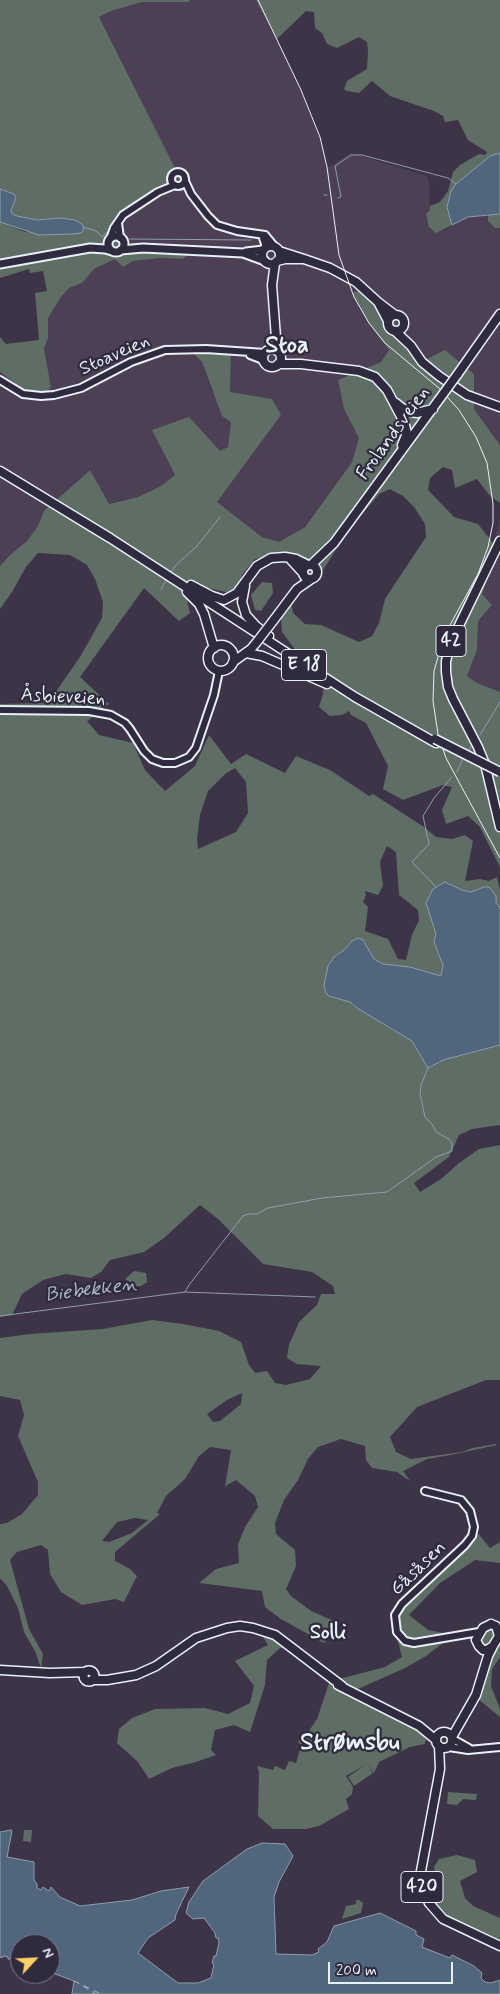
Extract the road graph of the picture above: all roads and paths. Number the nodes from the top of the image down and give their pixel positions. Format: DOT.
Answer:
graph roads {
  1 [pos="172,177"];
  2 [pos="185,181"];
  3 [pos="176,185"];
  4 [pos="158,192"];
  5 [pos="191,194"];
  6 [pos="118,223"];
  7 [pos="110,240"];
  8 [pos="121,240"];
  9 [pos="90,248"];
  10 [pos="143,248"];
  11 [pos="270,248"];
  12 [pos="121,250"];
  13 [pos="112,251"];
  14 [pos="243,253"];
  15 [pos="304,259"];
  16 [pos="271,262"];
  17 [pos="0,264"];
  18 [pos="378,302"];
  19 [pos="500,314"];
  20 [pos="395,315"];
  21 [pos="500,320"];
  22 [pos="388,321"];
  23 [pos="404,324"];
  24 [pos="395,331"];
  25 [pos="274,332"];
  26 [pos="484,336"];
  27 [pos="410,346"];
  28 [pos="278,352"];
  29 [pos="265,354"];
  30 [pos="278,364"];
  31 [pos="301,364"];
  32 [pos="0,380"];
  33 [pos="392,398"];
  34 [pos="498,405"];
  35 [pos="433,409"];
  36 [pos="0,466"];
  37 [pos="388,470"];
  38 [pos="0,472"];
  39 [pos="500,541"];
  40 [pos="327,550"];
  41 [pos="290,558"];
  42 [pos="309,565"];
  43 [pos="162,569"];
  44 [pos="318,572"];
  45 [pos="305,576"];
  46 [pos="178,581"];
  47 [pos="245,584"];
  48 [pos="256,643"];
  49 [pos="282,645"];
  50 [pos="214,648"];
  51 [pos="230,649"];
  52 [pos="246,653"];
  53 [pos="233,662"];
  54 [pos="219,671"];
  55 [pos="355,697"];
  56 [pos="0,710"];
  57 [pos="436,741"];
  58 [pos="500,773"];
  59 [pos="500,828"];
  60 [pos="425,1491"];
  61 [pos="500,1622"];
  62 [pos="491,1624"];
  63 [pos="500,1635"];
  64 [pos="478,1639"];
  65 [pos="494,1646"];
  66 [pos="0,1670"];
  67 [pos="482,1677"];
  68 [pos="470,1707"];
  69 [pos="419,1726"];
  70 [pos="442,1732"];
  71 [pos="452,1738"];
  72 [pos="438,1743"];
  73 [pos="448,1747"];
  74 [pos="500,1747"];
  75 [pos="475,1750"];
  76 [pos="440,1769"];
  77 [pos="500,1946"];
  1 -- 2 [label="street"];
  1 -- 3 [label="street"];
  1 -- 4 [label="street"];
  2 -- 3 [label="street"];
  2 -- 5 [label="street"];
  3 -- 4 [label="street"];
  3 -- 5 [label="street"];
  4 -- 6 [label="street"];
  5 -- 11 [label="street"];
  6 -- 7 [label="street"];
  6 -- 8 [label="street"];
  7 -- 8 [label="main road"];
  7 -- 9 [label="main road"];
  7 -- 13 [label="main road"];
  8 -- 10 [label="main road"];
  8 -- 12 [label="main road"];
  9 -- 13 [label="main road"];
  9 -- 17 [label="main road"];
  10 -- 12 [label="main road"];
  10 -- 14 [label="main road"];
  11 -- 14 [label="main road"];
  11 -- 15 [label="main road"];
  11 -- 16 [label="main road"];
  11 -- 16 [label="main road"];
  12 -- 13 [label="main road"];
  14 -- 16 [label="main road"];
  15 -- 16 [label="main road"];
  15 -- 18 [label="main road"];
  16 -- 25 [label="main road"];
  18 -- 20 [label="main road"];
  18 -- 22 [label="main road"];
  19 -- 26 [label="main road, Frolandsveien"];
  20 -- 22 [label="main road"];
  20 -- 23 [label="main road"];
  21 -- 26 [label="main road, Frolandsveien"];
  22 -- 24 [label="main road"];
  23 -- 24 [label="main road"];
  23 -- 27 [label="main road"];
  24 -- 27 [label="main road"];
  25 -- 28 [label="main road"];
  25 -- 29 [label="main road"];
  26 -- 35 [label="main road, Frolandsveien, bridge"];
  27 -- 34 [label="main road"];
  28 -- 29 [label="main road"];
  28 -- 30 [label="main road"];
  28 -- 31 [label="main road"];
  29 -- 30 [label="main road"];
  29 -- 32 [label="street, Stoaveien"];
  30 -- 31 [label="main road"];
  31 -- 33 [label="main road"];
  33 -- 35 [label="main road"];
  33 -- 37 [label="main road"];
  35 -- 37 [label="main road, Frolandsveien"];
  36 -- 43 [label="main road, E 18"];
  37 -- 40 [label="main road, Frolandsveien"];
  38 -- 43 [label="main road, E 18"];
  39 -- 59 [label="main road, 42"];
  40 -- 42 [label="main road, Frolandsveien"];
  40 -- 44 [label="main road, Frolandsveien"];
  41 -- 42 [label="main road, E 18"];
  41 -- 45 [label="main road"];
  41 -- 47 [label="main road, E 18"];
  42 -- 44 [label="main road"];
  42 -- 45 [label="main road"];
  43 -- 46 [label="main road, E 18"];
  44 -- 45 [label="main road"];
  45 -- 48 [label="main road, bridge"];
  46 -- 47 [label="main road, E 18"];
  46 -- 49 [label="main road, E 18"];
  46 -- 50 [label="main road, E 18"];
  46 -- 55 [label="main road, E 18"];
  47 -- 49 [label="main road, E 18"];
  48 -- 51 [label="main road"];
  48 -- 52 [label="main road"];
  49 -- 57 [label="main road, E 18"];
  50 -- 51 [label="main road"];
  50 -- 54 [label="main road"];
  51 -- 53 [label="main road"];
  52 -- 53 [label="main road"];
  52 -- 55 [label="main road, E 18"];
  53 -- 54 [label="main road"];
  54 -- 56 [label="street, Åsbieveien"];
  55 -- 57 [label="main road, E 18"];
  57 -- 58 [label="main road, E 18, bridge"];
  60 -- 64 [label="street, Gåsåsen"];
  61 -- 62 [label="main road"];
  62 -- 63 [label="main road"];
  62 -- 64 [label="main road"];
  63 -- 65 [label="main road"];
  64 -- 65 [label="main road"];
  64 -- 67 [label="main road"];
  65 -- 67 [label="main road"];
  66 -- 69 [label="main road"];
  67 -- 68 [label="main road"];
  68 -- 70 [label="main road"];
  68 -- 71 [label="main road"];
  69 -- 70 [label="main road"];
  69 -- 72 [label="main road"];
  70 -- 71 [label="main road"];
  70 -- 72 [label="main road"];
  71 -- 73 [label="main road, 420"];
  71 -- 75 [label="street"];
  72 -- 73 [label="main road"];
  72 -- 76 [label="main road, 420"];
  73 -- 75 [label="street"];
  73 -- 76 [label="main road, 420"];
  74 -- 75 [label="street"];
  76 -- 77 [label="main road, 420"];
}
